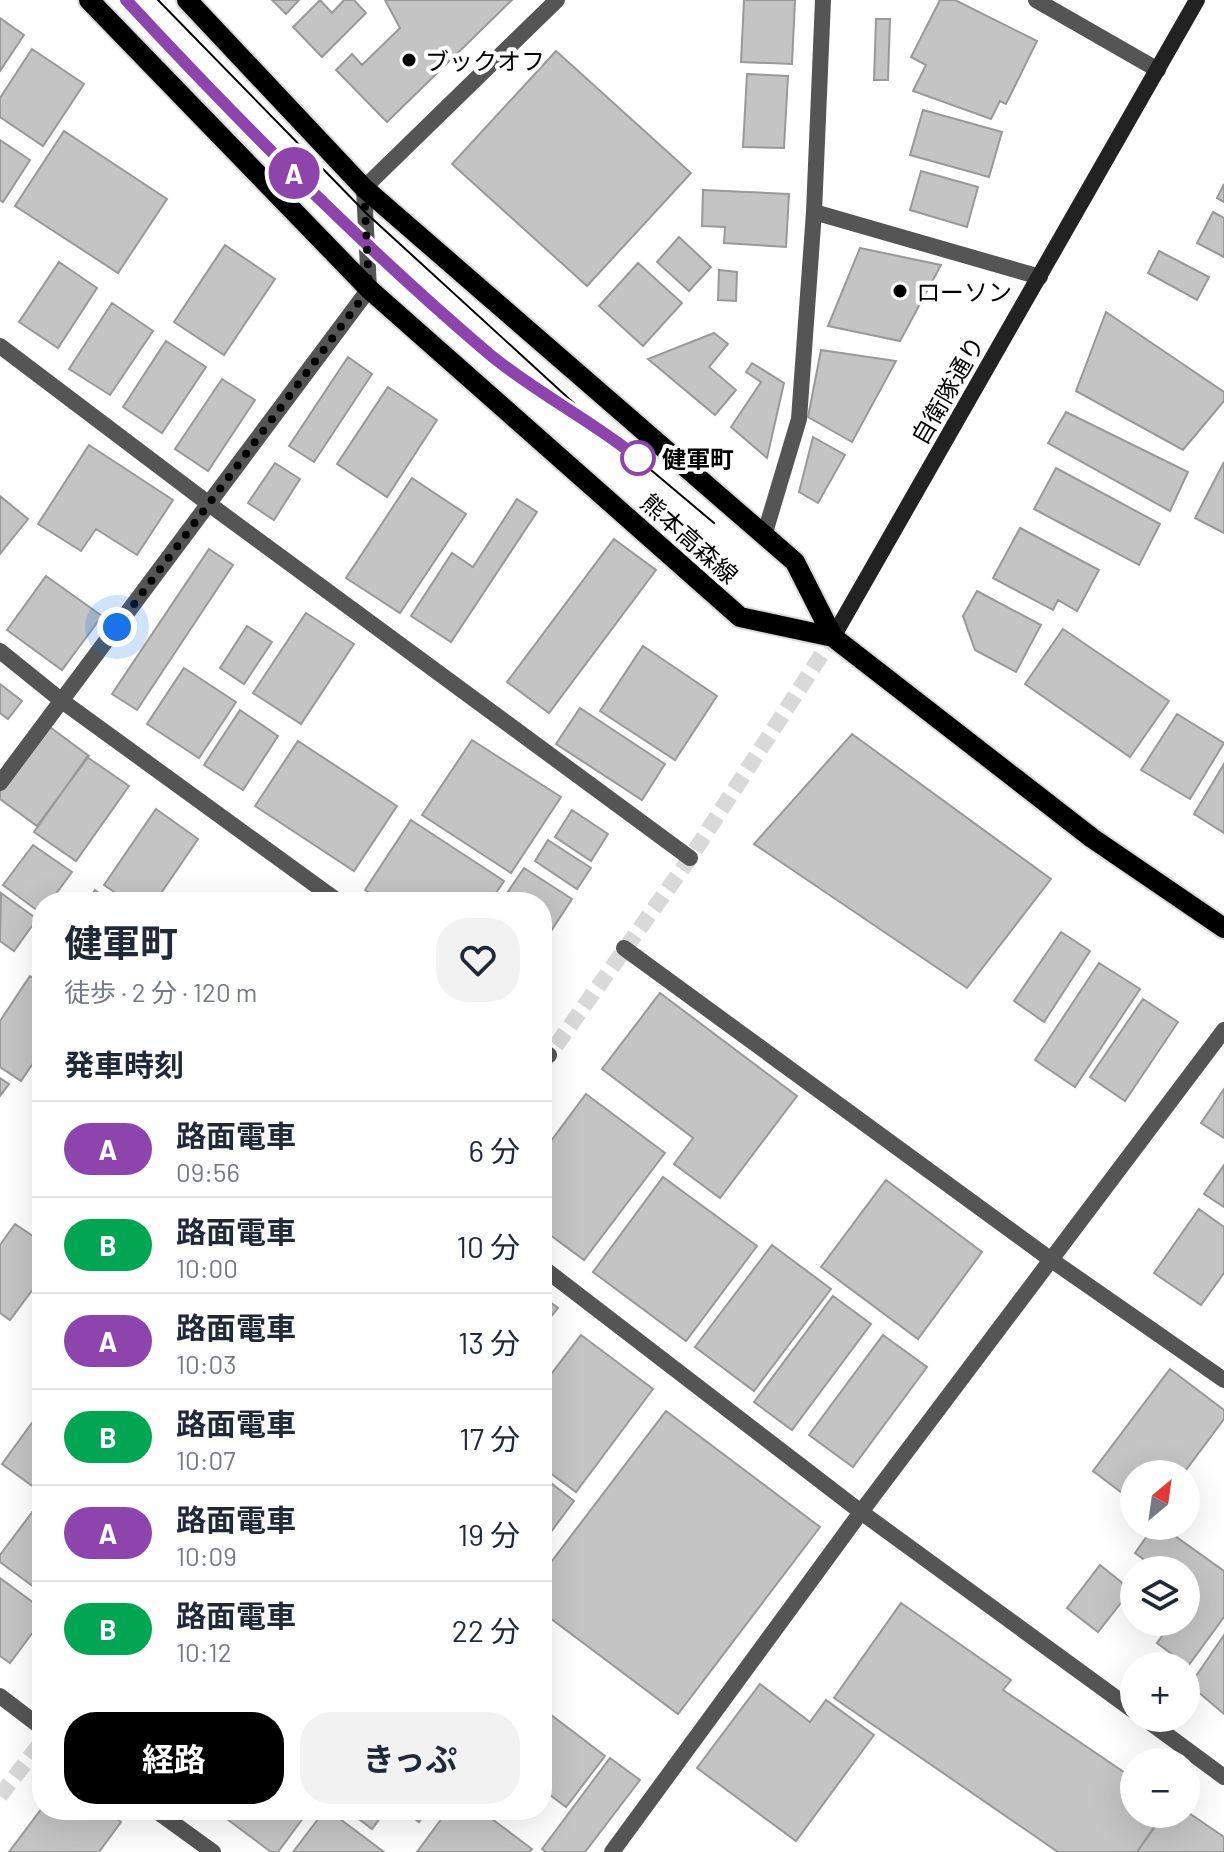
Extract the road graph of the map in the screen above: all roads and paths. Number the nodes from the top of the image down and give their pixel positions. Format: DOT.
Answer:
graph roads {
  1 [pos="89,0"];
  2 [pos="187,0"];
  3 [pos="557,0"];
  4 [pos="823,0"];
  5 [pos="1036,0"];
  6 [pos="1197,0"];
  7 [pos="1158,70"];
  8 [pos="364,188"];
  9 [pos="814,212"];
  10 [pos="1040,277"];
  11 [pos="369,289"];
  12 [pos="0,346"];
  13 [pos="209,504"];
  14 [pos="764,536"];
  15 [pos="833,637"];
  16 [pos="0,651"];
  17 [pos="62,701"];
  18 [pos="0,783"];
  19 [pos="690,858"];
  20 [pos="325,892"];
  21 [pos="1224,928"];
  22 [pos="624,948"];
  23 [pos="1224,1030"];
  24 [pos="1050,1259"];
  25 [pos="552,1275"];
  26 [pos="1224,1380"];
  27 [pos="861,1512"];
  28 [pos="0,1696"];
  29 [pos="1120,1701"];
  30 [pos="32,1720"];
  31 [pos="1163,1732"];
  32 [pos="1224,1777"];
  33 [pos="169,1820"];
  34 [pos="213,1852"];
  35 [pos="612,1852"];
  1 -- 11 [label="main road, 熊本高森線"];
  2 -- 8 [label="main road, 熊本高森線"];
  3 -- 8 [label="street"];
  4 -- 9 [label="street"];
  5 -- 7 [label="street"];
  6 -- 7 [label="street, 自衛隊通り"];
  7 -- 10 [label="street, 自衛隊通り"];
  8 -- 11 [label="street"];
  8 -- 14 [label="main road, 熊本高森線"];
  9 -- 10 [label="street"];
  9 -- 14 [label="street"];
  10 -- 15 [label="street, 自衛隊通り"];
  11 -- 13 [label="street"];
  11 -- 15 [label="main road, 熊本高森線"];
  12 -- 13 [label="street"];
  13 -- 17 [label="street"];
  13 -- 19 [label="street"];
  14 -- 15 [label="main road, 熊本高森線"];
  15 -- 21 [label="main road, 熊本高森線"];
  16 -- 17 [label="street"];
  17 -- 18 [label="street"];
  17 -- 20 [label="street"];
  22 -- 24 [label="street"];
  23 -- 24 [label="street"];
  24 -- 26 [label="street"];
  24 -- 27 [label="street"];
  25 -- 27 [label="street"];
  27 -- 29 [label="street"];
  27 -- 35 [label="street"];
  28 -- 30 [label="street"];
  31 -- 32 [label="street"];
  33 -- 34 [label="street"];
}
